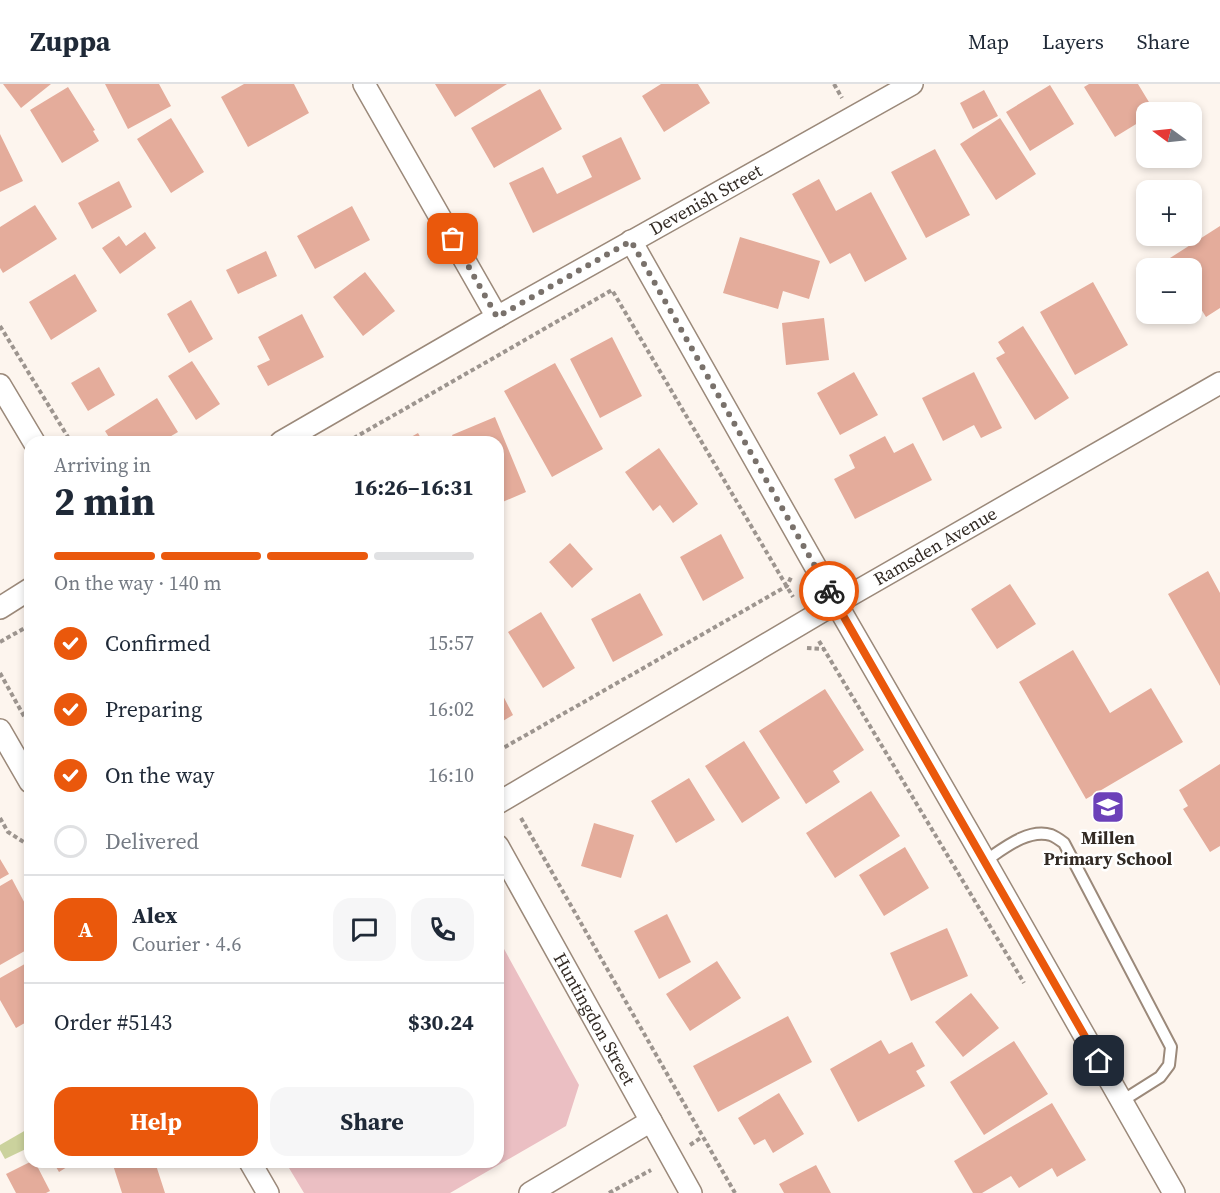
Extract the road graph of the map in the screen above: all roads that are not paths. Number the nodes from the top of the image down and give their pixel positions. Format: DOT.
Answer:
graph roads {
  1 [pos="364,84"];
  2 [pos="912,84"];
  3 [pos="891,89"];
  4 [pos="631,241"];
  5 [pos="497,317"];
  6 [pos="1220,383"];
  7 [pos="0,385"];
  8 [pos="30,436"];
  9 [pos="291,436"];
  10 [pos="24,593"];
  11 [pos="836,603"];
  12 [pos="0,608"];
  13 [pos="0,730"];
  14 [pos="24,772"];
  15 [pos="504,799"];
  16 [pos="504,857"];
  17 [pos="985,861"];
  18 [pos="1122,1101"];
  19 [pos="651,1120"];
  20 [pos="253,1168"];
  21 [pos="268,1193"];
  22 [pos="530,1193"];
  23 [pos="691,1193"];
  24 [pos="1174,1193"];
  1 -- 5 [label="street"];
  2 -- 3 [label="street, Devenish Street"];
  3 -- 4 [label="street, Devenish Street"];
  4 -- 5 [label="street, Devenish Street"];
  4 -- 11 [label="street"];
  5 -- 9 [label="street, Devenish Street"];
  6 -- 11 [label="street, Ramsden Avenue"];
  7 -- 8 [label="street"];
  10 -- 12 [label="street"];
  11 -- 15 [label="street, Ramsden Avenue"];
  11 -- 17 [label="street"];
  13 -- 14 [label="street"];
  16 -- 19 [label="street, Huntingdon Street"];
  17 -- 18 [label="street"];
  17 -- 18 [label="lane"];
  18 -- 24 [label="street"];
  19 -- 22 [label="street"];
  19 -- 23 [label="street, Huntingdon Street"];
  20 -- 21 [label="street"];
}
